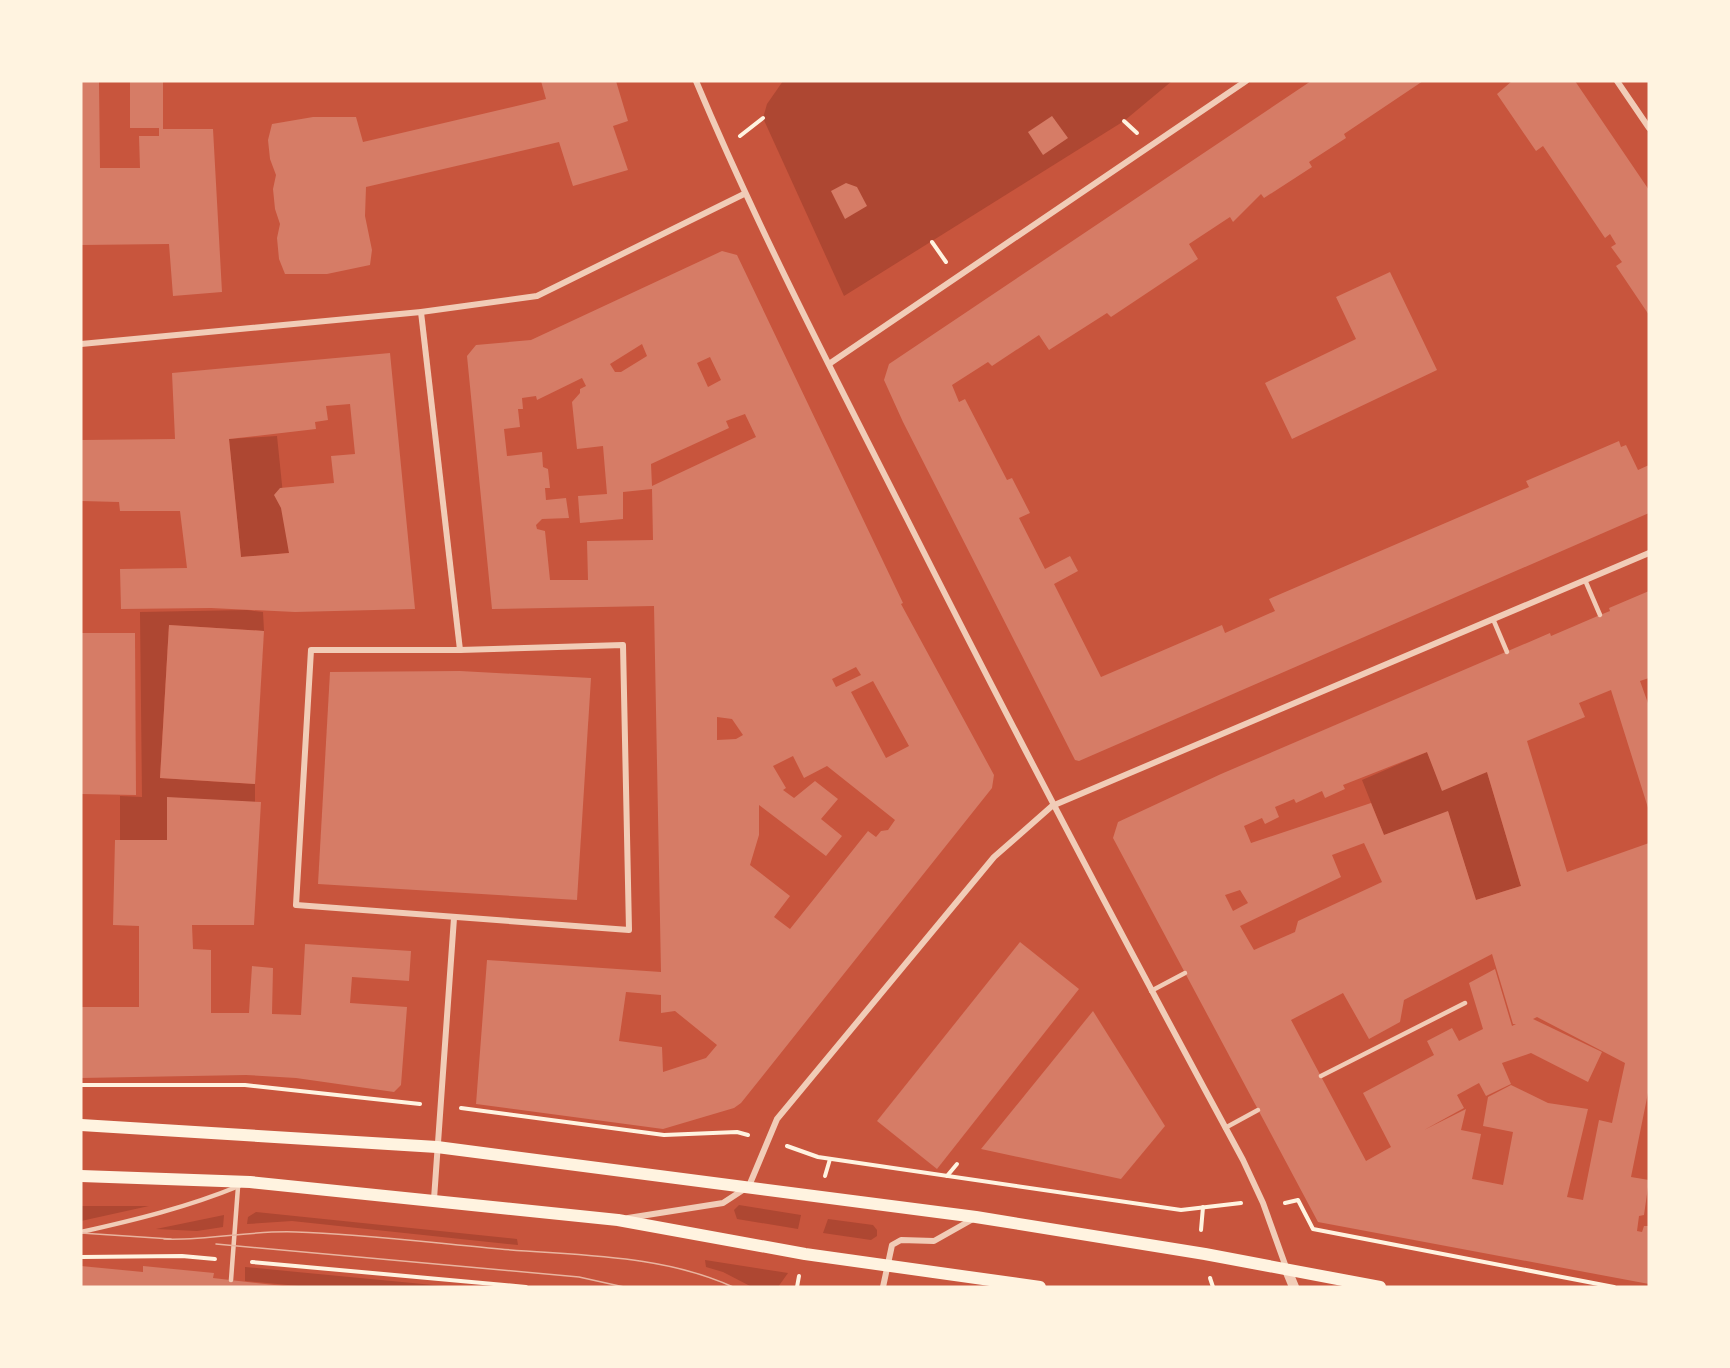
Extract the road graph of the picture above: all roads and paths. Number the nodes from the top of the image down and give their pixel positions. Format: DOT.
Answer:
graph roads {
  1 [pos="696,81"];
  2 [pos="1246,81"];
  3 [pos="1617,81"];
  4 [pos="1235,84"];
  5 [pos="1649,128"];
  6 [pos="744,194"];
  7 [pos="421,312"];
  8 [pos="81,344"];
  9 [pos="828,364"];
  10 [pos="1649,553"];
  11 [pos="1585,580"];
  12 [pos="1600,615"];
  13 [pos="1493,620"];
  14 [pos="460,650"];
  15 [pos="1507,652"];
  16 [pos="1052,806"];
  17 [pos="454,918"];
  18 [pos="1185,973"];
  19 [pos="1151,991"];
  20 [pos="1465,1003"];
  21 [pos="1321,1076"];
  22 [pos="81,1085"];
  23 [pos="417,1104"];
  24 [pos="461,1108"];
  25 [pos="1257,1110"];
  26 [pos="81,1125"];
  27 [pos="1225,1128"];
  28 [pos="737,1132"];
  29 [pos="437,1147"];
  30 [pos="795,1149"];
  31 [pos="830,1159"];
  32 [pos="957,1164"];
  33 [pos="825,1175"];
  34 [pos="81,1176"];
  35 [pos="947,1176"];
  36 [pos="244,1184"];
  37 [pos="749,1186"];
  38 [pos="434,1199"];
  39 [pos="1235,1203"];
  40 [pos="1291,1203"];
  41 [pos="1203,1207"];
  42 [pos="976,1217"];
  43 [pos="618,1220"];
  44 [pos="1201,1230"];
  45 [pos="81,1232"];
  46 [pos="81,1257"];
  47 [pos="233,1260"];
  48 [pos="888,1265"];
  49 [pos="1287,1270"];
  50 [pos="799,1277"];
  51 [pos="1210,1278"];
  52 [pos="231,1280"];
  53 [pos="526,1287"];
  54 [pos="797,1287"];
  55 [pos="883,1287"];
  56 [pos="1040,1287"];
  57 [pos="1213,1287"];
  58 [pos="1294,1287"];
  59 [pos="1380,1287"];
  60 [pos="1614,1287"];
  1 -- 6 [label="street"];
  2 -- 4 [label="street"];
  3 -- 5 [label="street"];
  4 -- 9 [label="street"];
  6 -- 7 [label="street"];
  6 -- 9 [label="street"];
  7 -- 8 [label="street"];
  7 -- 14 [label="street"];
  9 -- 16 [label="street"];
  10 -- 11 [label="street"];
  11 -- 12 [label="lane"];
  11 -- 13 [label="street"];
  13 -- 15 [label="lane"];
  13 -- 16 [label="street"];
  14 -- 17 [label="street"];
  14 -- 17 [label="street"];
  16 -- 19 [label="street"];
  16 -- 37 [label="street"];
  17 -- 29 [label="street"];
  18 -- 19 [label="lane"];
  19 -- 27 [label="street"];
  20 -- 21 [label="lane"];
  22 -- 23 [label="path"];
  24 -- 28 [label="path"];
  25 -- 27 [label="lane"];
  26 -- 29 [label="main road"];
  27 -- 49 [label="street"];
  29 -- 37 [label="main road"];
  29 -- 38 [label="street"];
  30 -- 31 [label="path"];
  31 -- 33 [label="path"];
  31 -- 35 [label="path"];
  32 -- 35 [label="path"];
  34 -- 36 [label="main road"];
  35 -- 41 [label="path"];
  36 -- 38 [label="main road"];
  36 -- 45 [label="lane"];
  36 -- 47 [label="lane"];
  37 -- 42 [label="main road"];
  37 -- 43 [label="street"];
  38 -- 43 [label="main road"];
  39 -- 41 [label="path"];
  40 -- 60 [label="path"];
  41 -- 44 [label="path"];
  42 -- 48 [label="street"];
  42 -- 49 [label="main road"];
  43 -- 48 [label="main road"];
  46 -- 47 [label="path"];
  47 -- 52 [label="lane"];
  47 -- 53 [label="path"];
  48 -- 55 [label="street"];
  48 -- 56 [label="main road"];
  49 -- 58 [label="street"];
  49 -- 59 [label="main road"];
  50 -- 54 [label="path"];
  51 -- 57 [label="path"];
}
